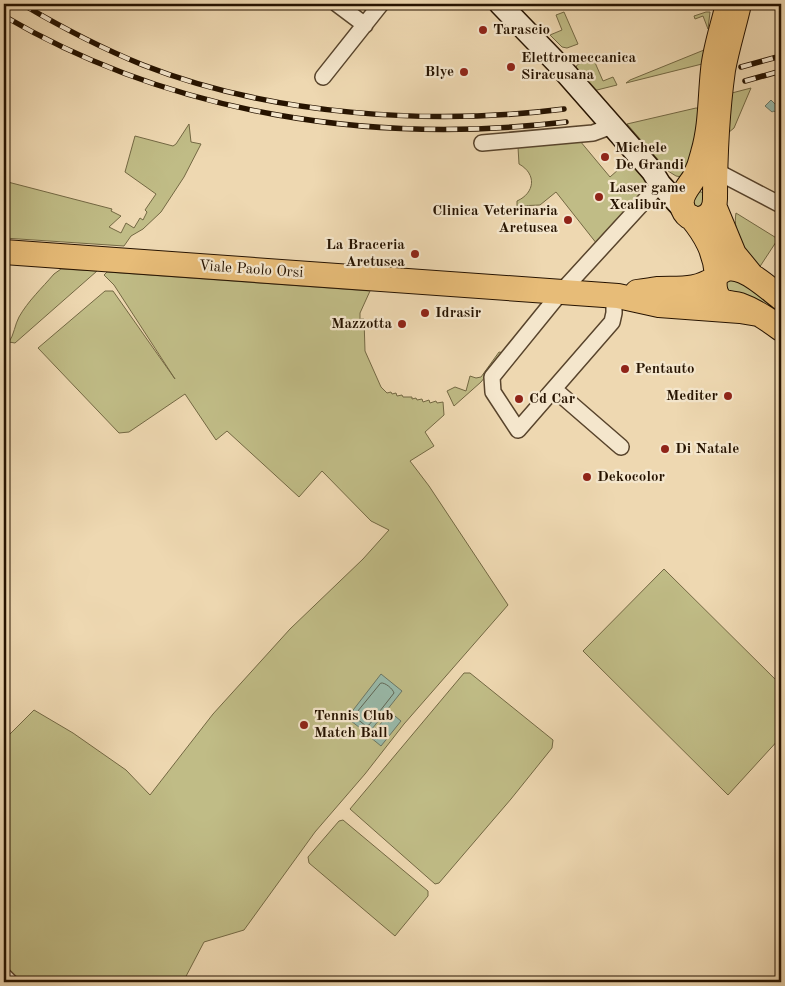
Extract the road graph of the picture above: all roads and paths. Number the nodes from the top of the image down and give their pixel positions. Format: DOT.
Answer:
graph roads {
  1 [pos="337,4"];
  2 [pos="381,4"];
  3 [pos="500,4"];
  4 [pos="728,4"];
  5 [pos="739,4"];
  6 [pos="365,24"];
  7 [pos="324,77"];
  8 [pos="612,126"];
  9 [pos="482,143"];
  10 [pos="656,177"];
  11 [pos="700,195"];
  12 [pos="781,205"];
  13 [pos="4,252"];
  14 [pos="752,276"];
  15 [pos="716,277"];
  16 [pos="562,292"];
  17 [pos="616,296"];
  18 [pos="781,298"];
  19 [pos="758,314"];
  20 [pos="781,329"];
  21 [pos="554,389"];
  22 [pos="621,447"];
  23 [pos="4,976"];
  24 [pos="10,982"];
  1 -- 6 [label="street"];
  2 -- 6 [label="street"];
  3 -- 8 [label="main road"];
  4 -- 11 [label="main road"];
  5 -- 11 [label="main road"];
  6 -- 7 [label="street"];
  8 -- 9 [label="street"];
  8 -- 10 [label="main road"];
  10 -- 11 [label="main road"];
  10 -- 16 [label="street"];
  11 -- 12 [label="street"];
  11 -- 14 [label="main road"];
  11 -- 15 [label="main road"];
  13 -- 16 [label="main road, Viale Paolo Orsi"];
  14 -- 15 [label="main road"];
  14 -- 18 [label="main road"];
  15 -- 17 [label="main road"];
  15 -- 19 [label="main road"];
  16 -- 17 [label="main road, Viale Paolo Orsi"];
  16 -- 21 [label="street"];
  17 -- 19 [label="main road"];
  17 -- 21 [label="street"];
  19 -- 20 [label="main road"];
  21 -- 22 [label="street"];
  23 -- 24 [label="street"];
}
